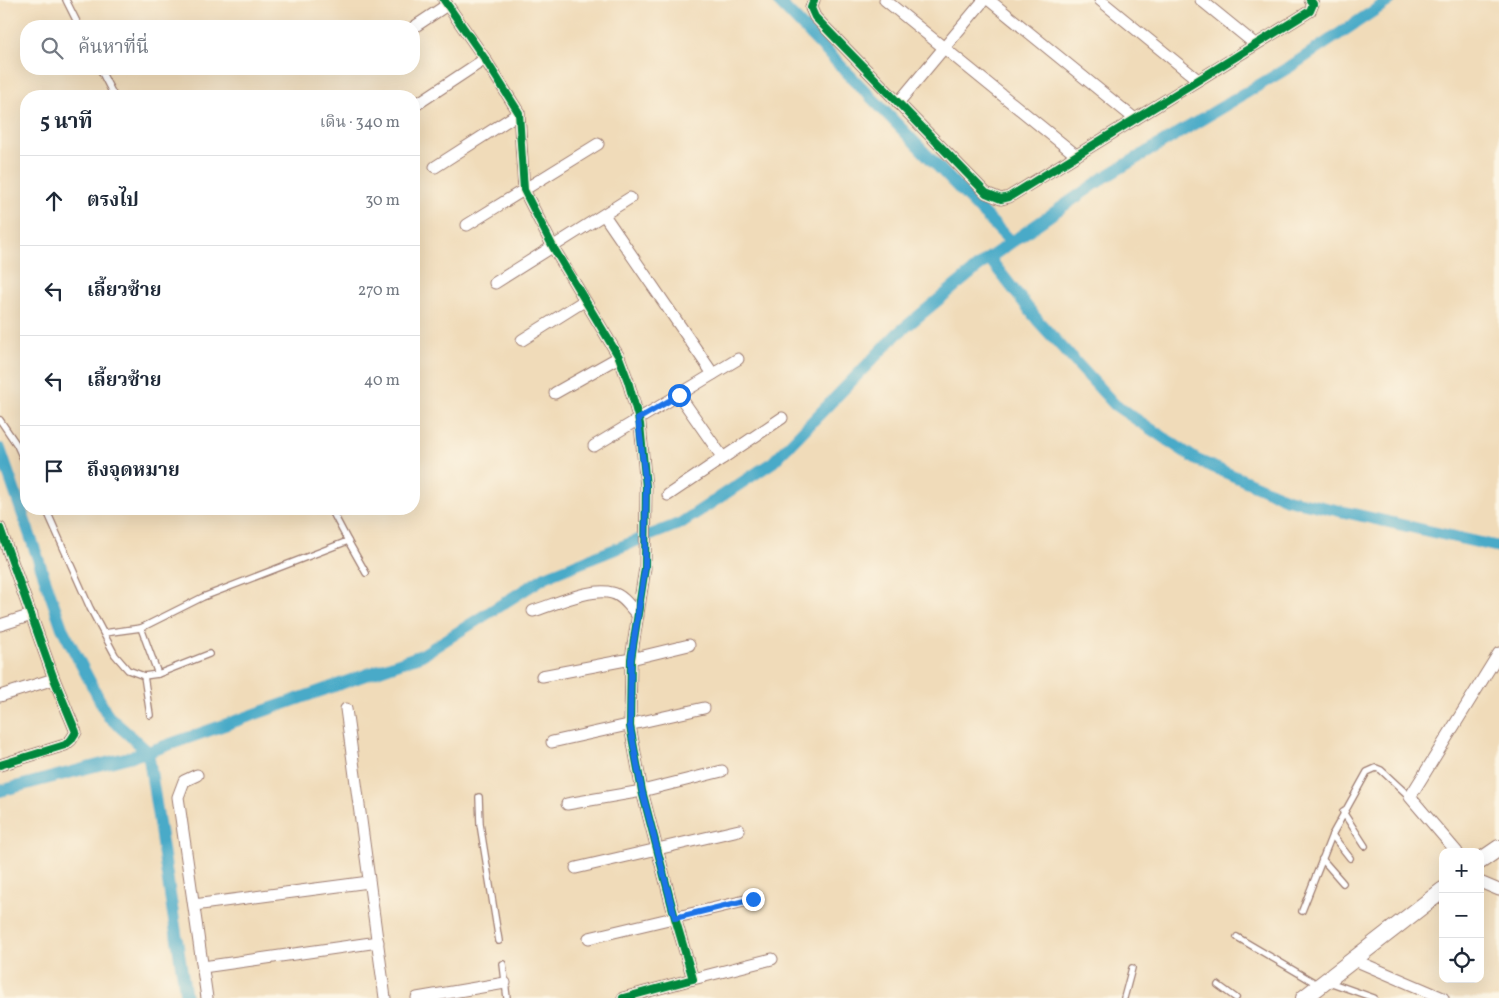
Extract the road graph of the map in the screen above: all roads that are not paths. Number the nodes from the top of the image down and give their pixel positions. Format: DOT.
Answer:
graph roads {
  1 [pos="66,0"];
  2 [pos="814,0"];
  3 [pos="885,0"];
  4 [pos="984,0"];
  5 [pos="989,0"];
  6 [pos="1100,0"];
  7 [pos="1201,0"];
  8 [pos="1310,0"];
  9 [pos="445,3"];
  10 [pos="76,20"];
  11 [pos="420,22"];
  12 [pos="1255,44"];
  13 [pos="944,48"];
  14 [pos="484,59"];
  15 [pos="103,75"];
  16 [pos="1198,80"];
  17 [pos="111,90"];
  18 [pos="420,102"];
  19 [pos="898,103"];
  20 [pos="519,113"];
  21 [pos="1135,119"];
  22 [pos="598,144"];
  23 [pos="1076,155"];
  24 [pos="435,167"];
  25 [pos="524,190"];
  26 [pos="630,198"];
  27 [pos="604,215"];
  28 [pos="467,225"];
  29 [pos="552,247"];
  30 [pos="495,283"];
  31 [pos="584,301"];
  32 [pos="522,340"];
  33 [pos="619,357"];
  34 [pos="738,359"];
  35 [pos="713,374"];
  36 [pos="555,393"];
  37 [pos="679,395"];
  38 [pos="782,418"];
  39 [pos="638,419"];
  40 [pos="0,420"];
  41 [pos="594,446"];
  42 [pos="20,452"];
  43 [pos="723,458"];
  44 [pos="668,495"];
  45 [pos="49,515"];
  46 [pos="334,515"];
  47 [pos="0,528"];
  48 [pos="348,541"];
  49 [pos="4,556"];
  50 [pos="366,573"];
  51 [pos="533,611"];
  52 [pos="32,615"];
  53 [pos="638,616"];
  54 [pos="0,625"];
  55 [pos="141,628"];
  56 [pos="104,633"];
  57 [pos="689,645"];
  58 [pos="1499,653"];
  59 [pos="209,654"];
  60 [pos="631,659"];
  61 [pos="158,674"];
  62 [pos="144,676"];
  63 [pos="542,676"];
  64 [pos="54,679"];
  65 [pos="0,696"];
  66 [pos="704,708"];
  67 [pos="346,709"];
  68 [pos="150,715"];
  69 [pos="630,726"];
  70 [pos="552,742"];
  71 [pos="0,765"];
  72 [pos="722,772"];
  73 [pos="196,774"];
  74 [pos="642,791"];
  75 [pos="479,797"];
  76 [pos="1410,797"];
  77 [pos="566,804"];
  78 [pos="1343,812"];
  79 [pos="739,830"];
  80 [pos="1332,835"];
  81 [pos="1365,846"];
  82 [pos="1454,848"];
  83 [pos="1499,848"];
  84 [pos="658,851"];
  85 [pos="1350,858"];
  86 [pos="1322,859"];
  87 [pos="1484,859"];
  88 [pos="576,868"];
  89 [pos="369,882"];
  90 [pos="1343,883"];
  91 [pos="1484,884"];
  92 [pos="1499,890"];
  93 [pos="1439,893"];
  94 [pos="753,899"];
  95 [pos="194,905"];
  96 [pos="1302,911"];
  97 [pos="675,918"];
  98 [pos="1238,937"];
  99 [pos="589,938"];
  100 [pos="499,941"];
  101 [pos="378,942"];
  102 [pos="772,959"];
  103 [pos="1352,959"];
  104 [pos="502,964"];
  105 [pos="203,967"];
  106 [pos="1132,968"];
  107 [pos="693,979"];
  108 [pos="505,983"];
  109 [pos="1322,983"];
  110 [pos="1218,985"];
  111 [pos="1125,995"];
  112 [pos="208,998"];
  113 [pos="385,998"];
  114 [pos="417,998"];
  115 [pos="507,998"];
  116 [pos="623,998"];
  117 [pos="1118,998"];
  118 [pos="1236,998"];
  119 [pos="1304,998"];
  120 [pos="1374,998"];
  121 [pos="1443,998"];
  1 -- 10 [label="lane"];
  2 -- 19 [label="street"];
  3 -- 13 [label="street"];
  4 -- 13 [label="street"];
  5 -- 21 [label="street"];
  6 -- 16 [label="street"];
  7 -- 12 [label="street"];
  8 -- 12 [label="street"];
  9 -- 11 [label="street"];
  9 -- 14 [label="street"];
  12 -- 16 [label="street"];
  13 -- 19 [label="street"];
  13 -- 23 [label="street"];
  14 -- 18 [label="street"];
  14 -- 20 [label="street"];
  15 -- 17 [label="lane"];
  16 -- 21 [label="street"];
  19 -- 23 [label="street"];
  20 -- 24 [label="street"];
  20 -- 25 [label="street"];
  21 -- 23 [label="street"];
  22 -- 25 [label="street"];
  25 -- 28 [label="street"];
  25 -- 29 [label="street"];
  26 -- 27 [label="street"];
  27 -- 29 [label="street"];
  27 -- 35 [label="street"];
  29 -- 30 [label="street"];
  29 -- 31 [label="street"];
  31 -- 32 [label="street"];
  31 -- 33 [label="street"];
  33 -- 36 [label="street"];
  33 -- 39 [label="street"];
  34 -- 35 [label="street"];
  35 -- 37 [label="street"];
  37 -- 39 [label="street"];
  37 -- 43 [label="street"];
  38 -- 43 [label="street"];
  39 -- 41 [label="street"];
  39 -- 53 [label="street"];
  40 -- 42 [label="lane"];
  43 -- 44 [label="street"];
  45 -- 56 [label="lane"];
  46 -- 48 [label="lane"];
  47 -- 49 [label="street"];
  48 -- 50 [label="lane"];
  48 -- 55 [label="lane"];
  49 -- 52 [label="street"];
  51 -- 53 [label="street"];
  52 -- 54 [label="street"];
  52 -- 64 [label="street"];
  53 -- 60 [label="street"];
  55 -- 56 [label="lane"];
  55 -- 61 [label="lane"];
  56 -- 62 [label="lane"];
  57 -- 60 [label="street"];
  58 -- 76 [label="street"];
  59 -- 61 [label="lane"];
  60 -- 63 [label="street"];
  60 -- 69 [label="street"];
  61 -- 62 [label="lane"];
  62 -- 68 [label="lane"];
  64 -- 65 [label="street"];
  64 -- 71 [label="street"];
  66 -- 69 [label="street"];
  67 -- 89 [label="street"];
  69 -- 70 [label="street"];
  69 -- 74 [label="street"];
  72 -- 74 [label="street"];
  73 -- 95 [label="street"];
  74 -- 77 [label="street"];
  74 -- 84 [label="street"];
  75 -- 100 [label="lane"];
  76 -- 78 [label="lane"];
  76 -- 82 [label="street"];
  78 -- 80 [label="lane"];
  78 -- 81 [label="lane"];
  79 -- 84 [label="street"];
  80 -- 85 [label="lane"];
  80 -- 86 [label="lane"];
  83 -- 87 [label="street"];
  84 -- 88 [label="street"];
  84 -- 97 [label="street"];
  86 -- 90 [label="lane"];
  86 -- 96 [label="lane"];
  89 -- 95 [label="street"];
  89 -- 101 [label="street"];
  91 -- 92 [label="street"];
  93 -- 103 [label="street"];
  94 -- 97 [label="street"];
  95 -- 105 [label="street"];
  97 -- 99 [label="street"];
  97 -- 107 [label="street"];
  98 -- 109 [label="lane"];
  101 -- 105 [label="street"];
  101 -- 113 [label="street"];
  102 -- 107 [label="street"];
  103 -- 109 [label="street"];
  103 -- 121 [label="street"];
  104 -- 108 [label="lane"];
  105 -- 112 [label="street"];
  106 -- 111 [label="lane"];
  107 -- 116 [label="street"];
  108 -- 114 [label="street"];
  108 -- 115 [label="lane"];
  109 -- 119 [label="street"];
  109 -- 120 [label="lane"];
  110 -- 118 [label="lane"];
  111 -- 117 [label="lane"];
}
